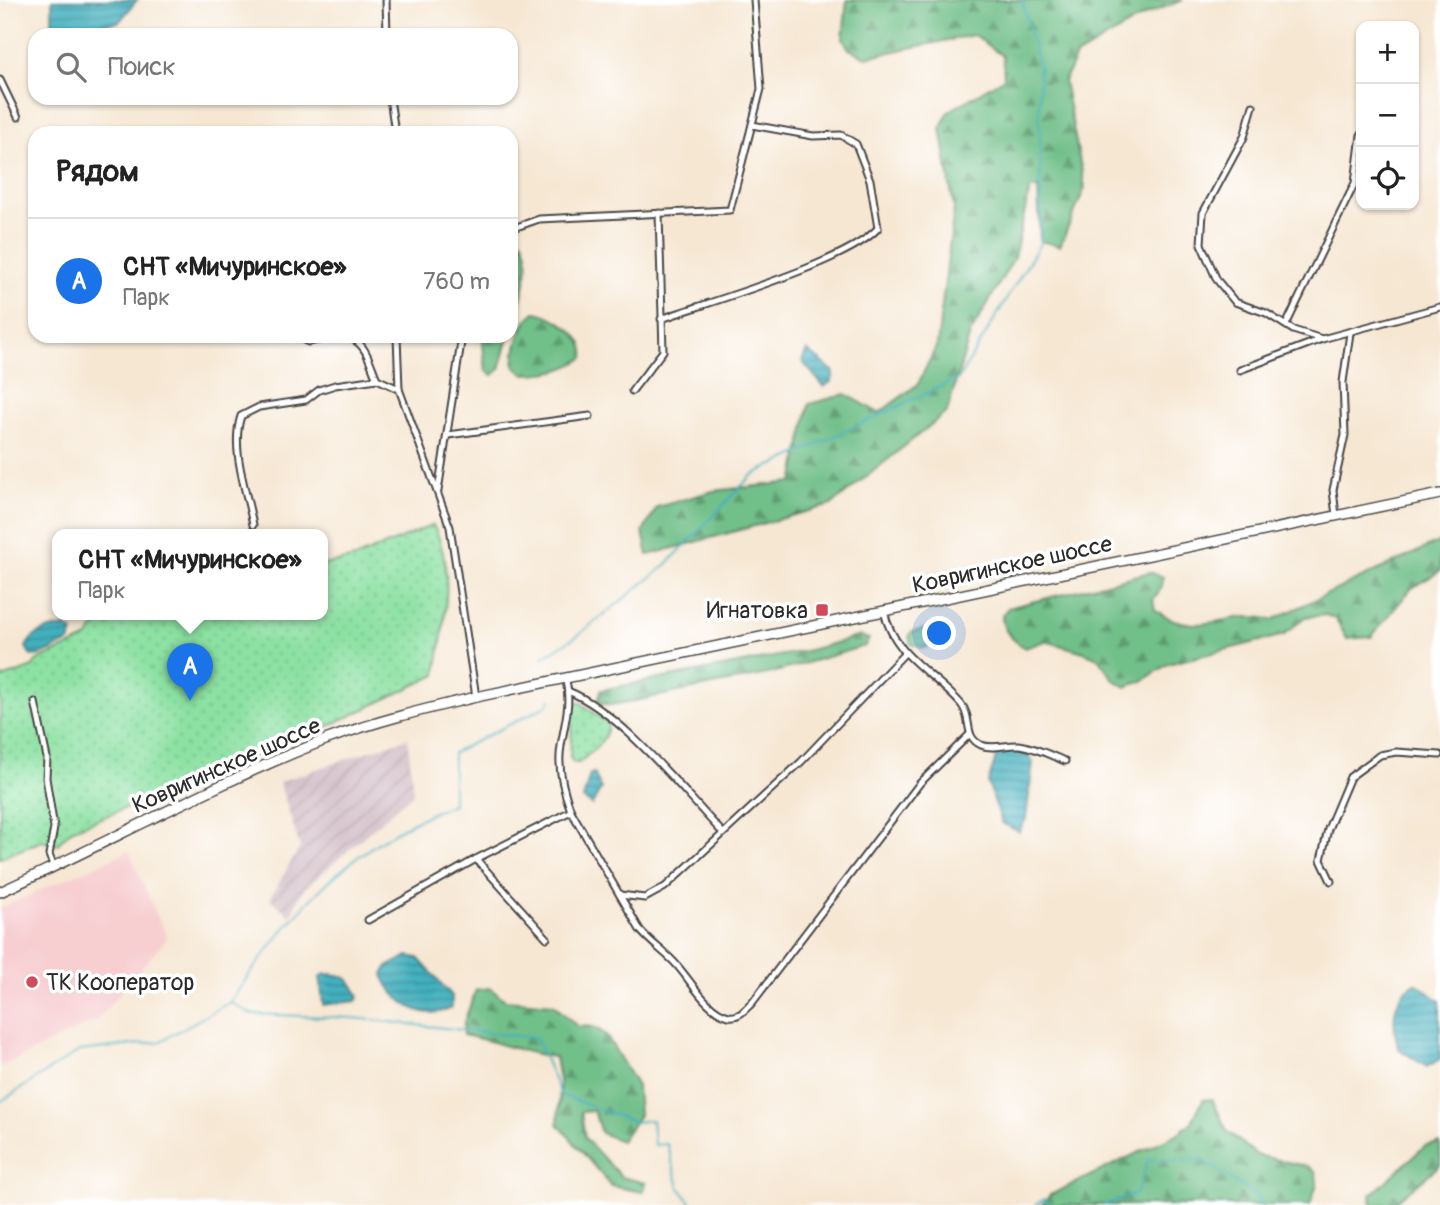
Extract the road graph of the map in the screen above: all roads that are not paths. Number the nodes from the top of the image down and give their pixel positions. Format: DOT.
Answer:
graph roads {
  1 [pos="386,0"];
  2 [pos="754,0"];
  3 [pos="387,28"];
  4 [pos="0,80"];
  5 [pos="391,105"];
  6 [pos="1253,106"];
  7 [pos="18,117"];
  8 [pos="752,125"];
  9 [pos="394,126"];
  10 [pos="1360,147"];
  11 [pos="659,213"];
  12 [pos="518,226"];
  13 [pos="1440,307"];
  14 [pos="661,319"];
  15 [pos="1286,325"];
  16 [pos="1350,333"];
  17 [pos="1322,340"];
  18 [pos="359,343"];
  19 [pos="397,343"];
  20 [pos="461,343"];
  21 [pos="1240,370"];
  22 [pos="377,379"];
  23 [pos="399,389"];
  24 [pos="632,391"];
  25 [pos="590,416"];
  26 [pos="448,435"];
  27 [pos="438,491"];
  28 [pos="1440,494"];
  29 [pos="1336,516"];
  30 [pos="253,525"];
  31 [pos="884,611"];
  32 [pos="904,654"];
  33 [pos="566,680"];
  34 [pos="568,691"];
  35 [pos="476,696"];
  36 [pos="36,702"];
  37 [pos="969,735"];
  38 [pos="1440,755"];
  39 [pos="1065,761"];
  40 [pos="571,811"];
  41 [pos="722,832"];
  42 [pos="475,859"];
  43 [pos="54,867"];
  44 [pos="1331,881"];
  45 [pos="0,892"];
  46 [pos="620,895"];
  47 [pos="368,920"];
  48 [pos="547,938"];
  1 -- 3 [label="street"];
  2 -- 8 [label="street"];
  4 -- 7 [label="street"];
  5 -- 9 [label="street"];
  6 -- 15 [label="street"];
  8 -- 11 [label="street"];
  8 -- 14 [label="street"];
  10 -- 15 [label="street"];
  11 -- 12 [label="street"];
  11 -- 14 [label="street"];
  13 -- 16 [label="street"];
  14 -- 24 [label="street"];
  15 -- 17 [label="street"];
  16 -- 17 [label="street"];
  16 -- 29 [label="street"];
  17 -- 21 [label="street"];
  18 -- 22 [label="street"];
  19 -- 23 [label="street"];
  20 -- 26 [label="street"];
  22 -- 23 [label="street"];
  22 -- 30 [label="street"];
  23 -- 27 [label="street"];
  25 -- 26 [label="street"];
  26 -- 27 [label="street"];
  27 -- 35 [label="street"];
  28 -- 29 [label="main road, Ковригинское шоссе"];
  29 -- 31 [label="main road, Ковригинское шоссе"];
  31 -- 32 [label="street"];
  31 -- 33 [label="main road, Ковригинское шоссе"];
  32 -- 37 [label="street"];
  32 -- 41 [label="street"];
  33 -- 34 [label="street"];
  33 -- 35 [label="main road, Ковригинское шоссе"];
  34 -- 40 [label="street"];
  34 -- 41 [label="street"];
  35 -- 43 [label="main road, Ковригинское шоссе"];
  36 -- 43 [label="street"];
  37 -- 39 [label="street"];
  37 -- 46 [label="street"];
  38 -- 44 [label="street"];
  40 -- 42 [label="street"];
  40 -- 46 [label="street"];
  41 -- 46 [label="street"];
  42 -- 47 [label="street"];
  42 -- 48 [label="street"];
  43 -- 45 [label="main road, Ковригинское шоссе"];
}
